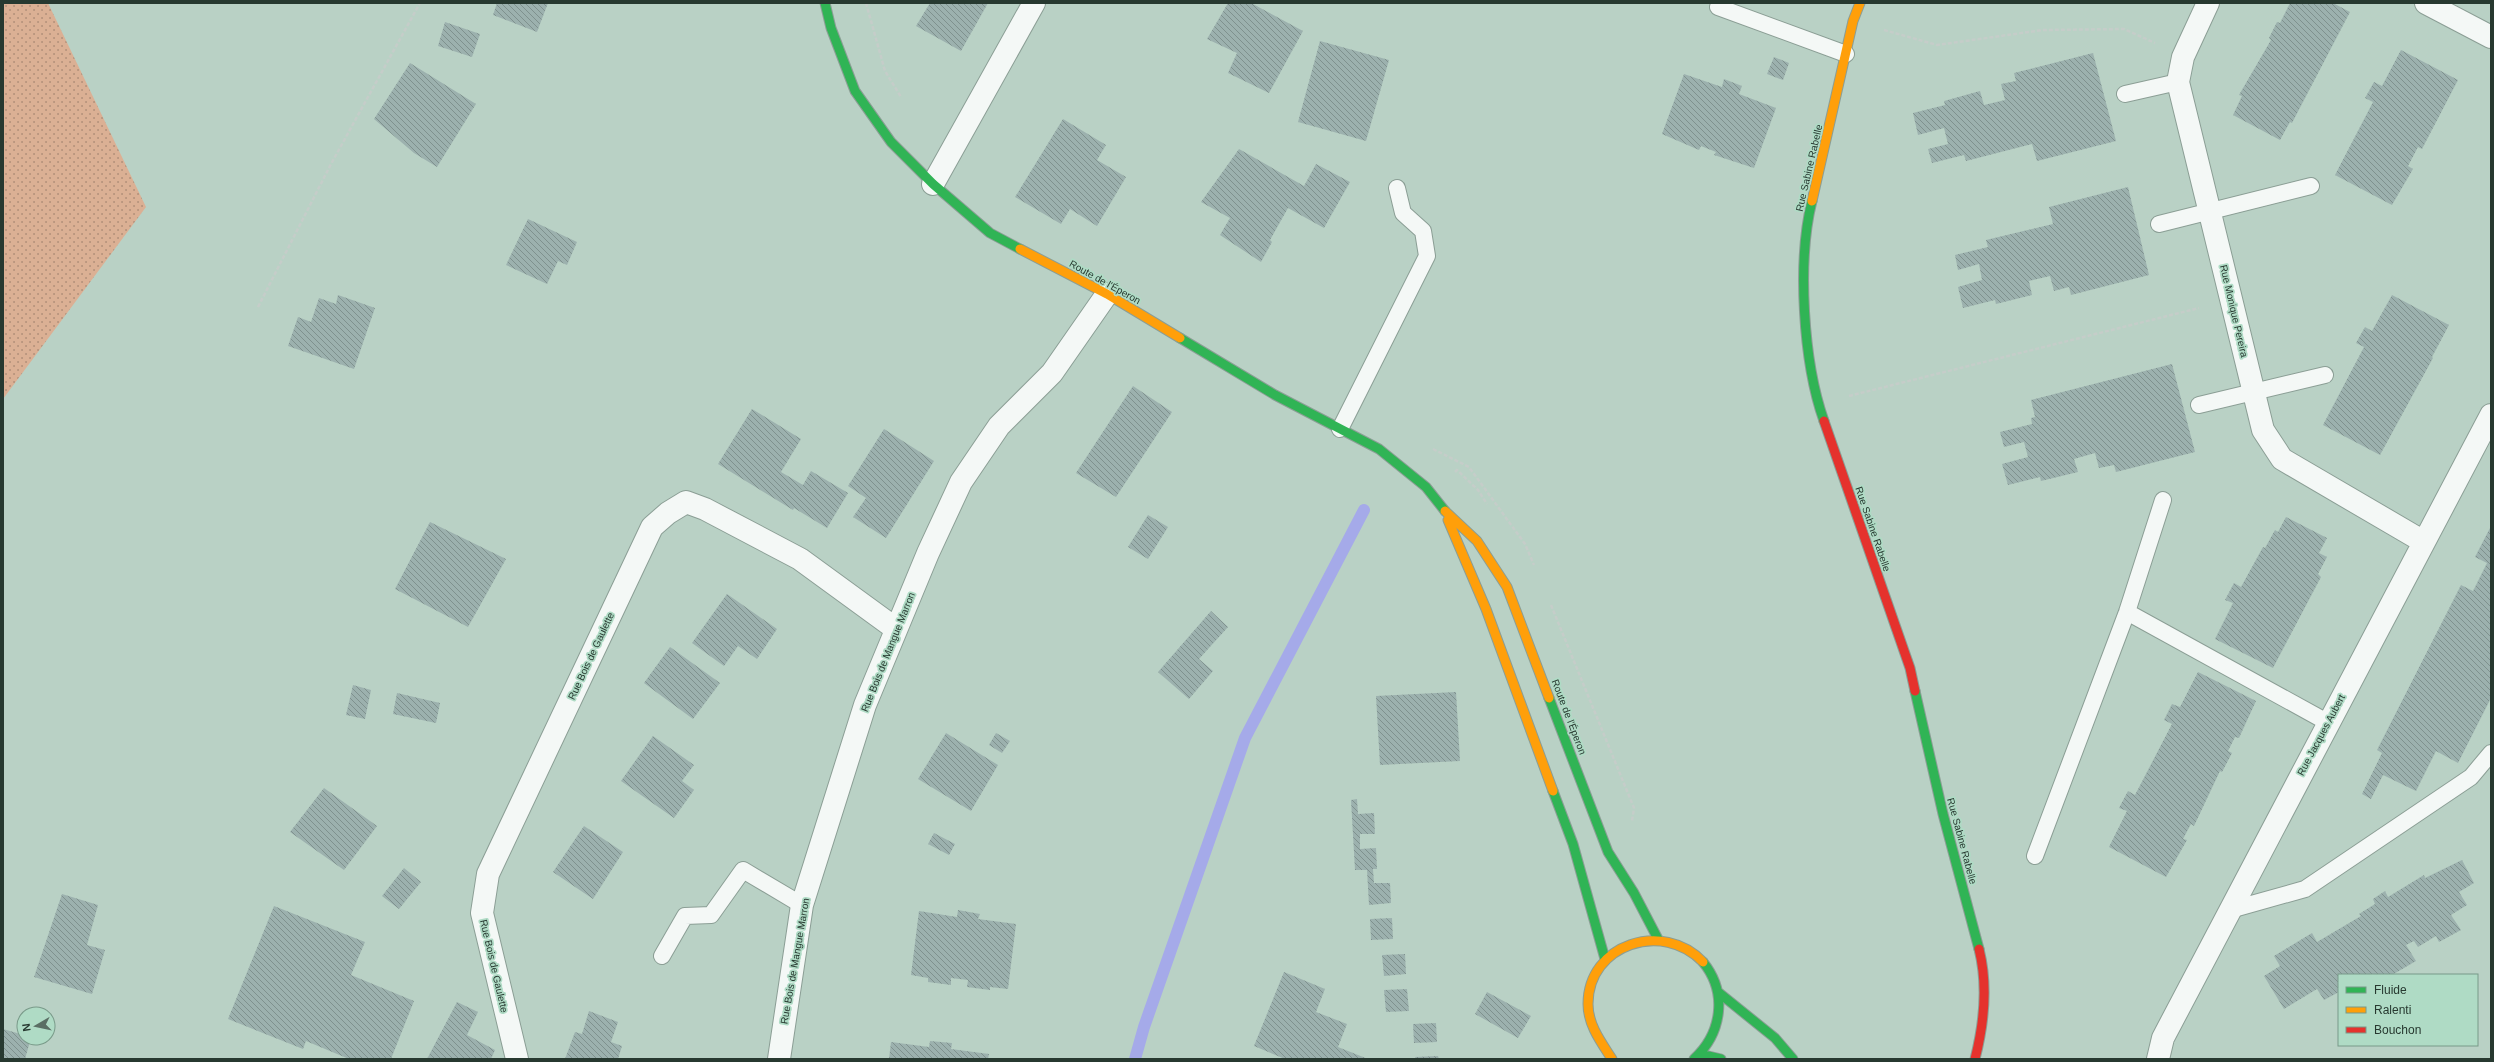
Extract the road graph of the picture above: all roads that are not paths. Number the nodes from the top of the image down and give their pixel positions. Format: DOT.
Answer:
graph roads {
  1 [pos="825,3"];
  2 [pos="1034,3"];
  3 [pos="1860,3"];
  4 [pos="2208,3"];
  5 [pos="2426,3"];
  6 [pos="1718,7"];
  7 [pos="2491,37"];
  8 [pos="1846,54"];
  9 [pos="2178,82"];
  10 [pos="2125,94"];
  11 [pos="933,184"];
  12 [pos="2311,186"];
  13 [pos="1397,188"];
  14 [pos="2211,211"];
  15 [pos="2159,224"];
  16 [pos="1107,294"];
  17 [pos="2325,376"];
  18 [pos="2253,392"];
  19 [pos="2199,405"];
  20 [pos="2491,415"];
  21 [pos="1340,429"];
  22 [pos="2163,500"];
  23 [pos="1446,514"];
  24 [pos="2424,542"];
  25 [pos="2127,612"];
  26 [pos="896,629"];
  27 [pos="2327,722"];
  28 [pos="2491,753"];
  29 [pos="2035,856"];
  30 [pos="802,905"];
  31 [pos="2230,910"];
  32 [pos="1658,939"];
  33 [pos="662,956"];
  34 [pos="1605,959"];
  35 [pos="1718,992"];
  36 [pos="1697,1056"];
  37 [pos="517,1059"];
  38 [pos="778,1059"];
  39 [pos="1612,1059"];
  40 [pos="1721,1059"];
  41 [pos="1792,1059"];
  42 [pos="1975,1059"];
  43 [pos="2158,1059"];
  1 -- 11 [label="main road, Route de l'Éperon"];
  2 -- 11 [label="street"];
  3 -- 8 [label="main road, Rue Sabine Rabelle"];
  4 -- 9 [label="street, Rue Monique Pereira"];
  5 -- 7 [label="street"];
  6 -- 8 [label="lane"];
  8 -- 42 [label="main road, Rue Sabine Rabelle"];
  9 -- 10 [label="lane"];
  9 -- 14 [label="street, Rue Monique Pereira"];
  11 -- 16 [label="main road, Route de l'Éperon"];
  12 -- 14 [label="lane"];
  13 -- 21 [label="lane"];
  14 -- 15 [label="lane"];
  14 -- 18 [label="street, Rue Monique Pereira"];
  16 -- 21 [label="main road, Route de l'Éperon"];
  16 -- 26 [label="street, Rue Bois de Mangue Marron"];
  17 -- 18 [label="lane"];
  18 -- 19 [label="lane"];
  18 -- 24 [label="street, Rue Monique Pereira"];
  20 -- 24 [label="street, Rue Jacques Aubert"];
  21 -- 23 [label="main road, Route de l'Éperon"];
  22 -- 25 [label="lane"];
  23 -- 32 [label="main road, Route de l'Éperon"];
  23 -- 34 [label="main road, Route de l'Éperon"];
  24 -- 27 [label="street, Rue Jacques Aubert"];
  25 -- 27 [label="lane"];
  25 -- 29 [label="lane"];
  26 -- 30 [label="street, Rue Bois de Mangue Marron"];
  26 -- 37 [label="street, Rue Bois de Gaulette"];
  27 -- 31 [label="street, Rue Jacques Aubert"];
  28 -- 31 [label="lane"];
  30 -- 33 [label="lane"];
  30 -- 38 [label="street, Rue Bois de Mangue Marron"];
  31 -- 43 [label="street, Rue Jacques Aubert"];
  32 -- 34 [label="main road"];
  32 -- 35 [label="main road"];
  34 -- 39 [label="main road"];
  35 -- 36 [label="main road"];
  35 -- 41 [label="main road"];
  36 -- 40 [label="main road"];
}
